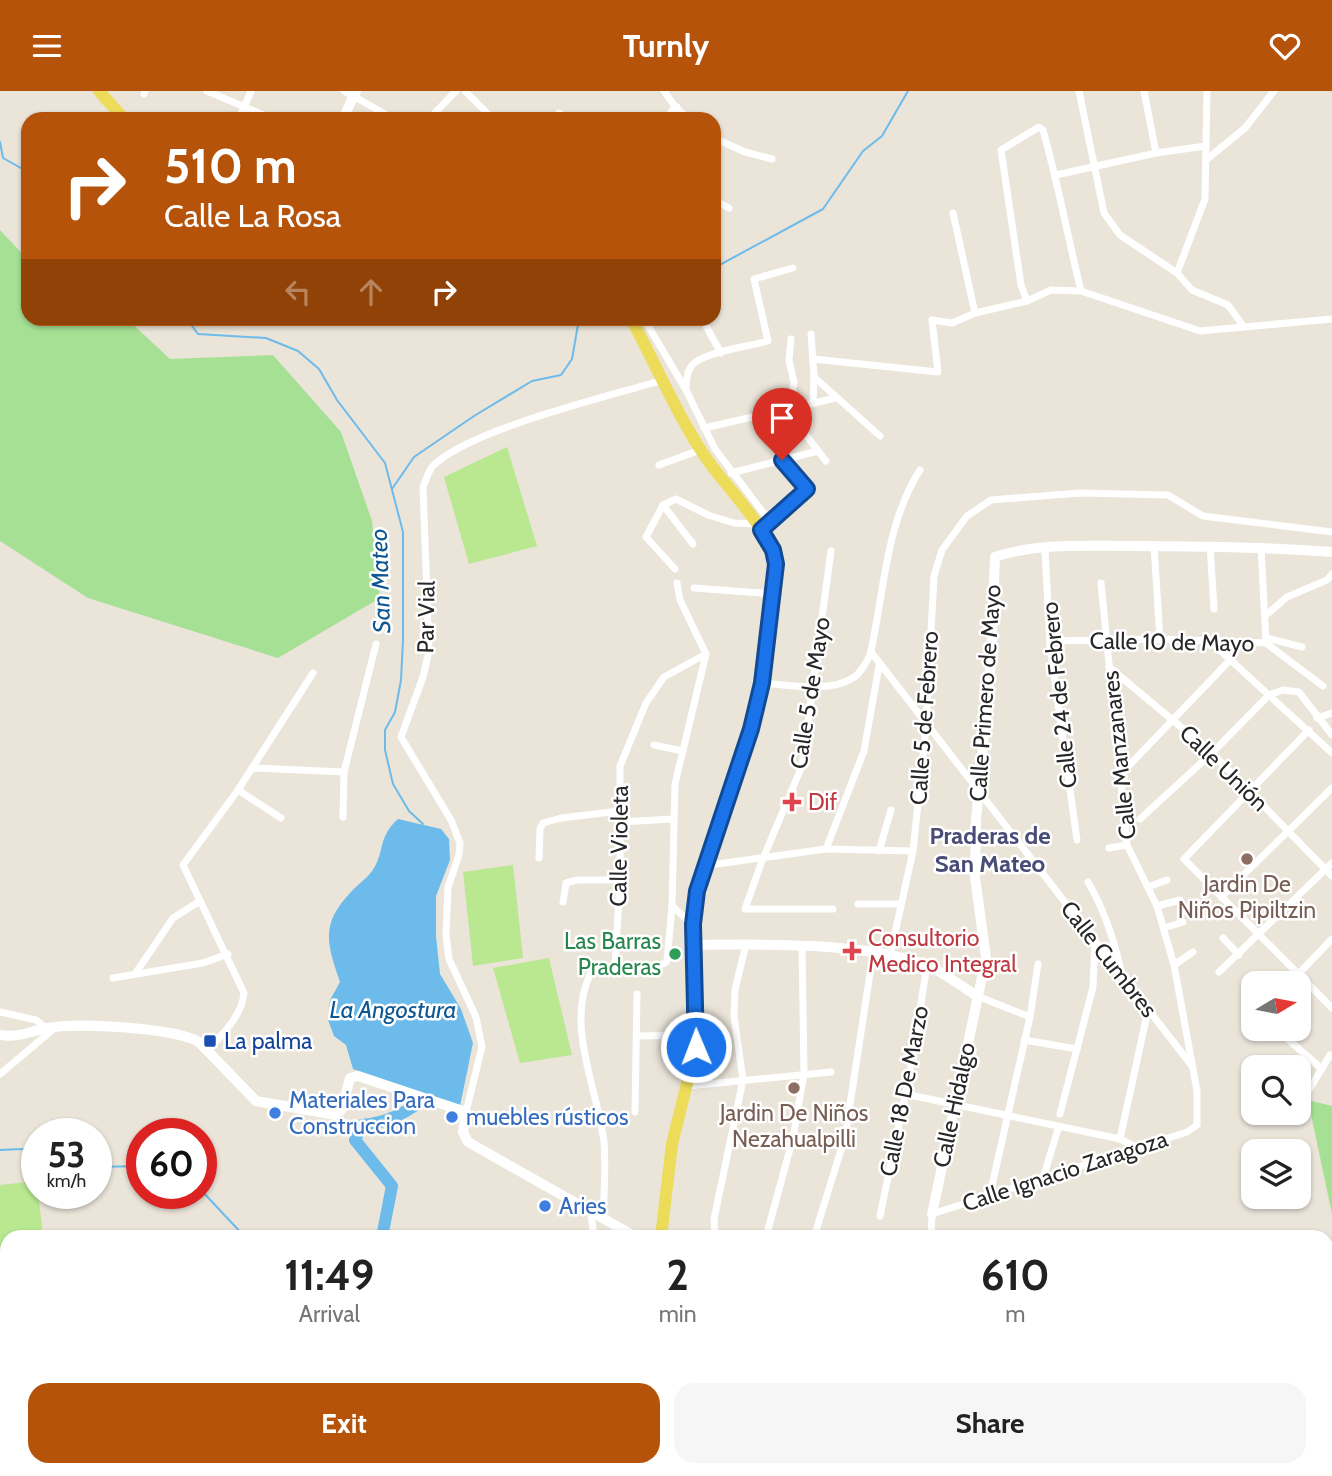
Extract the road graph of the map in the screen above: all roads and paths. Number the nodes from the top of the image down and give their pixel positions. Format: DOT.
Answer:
graph roads {
  1 [pos="99,91"];
  2 [pos="207,91"];
  3 [pos="251,91"];
  4 [pos="456,91"];
  5 [pos="465,91"];
  6 [pos="664,91"];
  7 [pos="1079,91"];
  8 [pos="1144,91"];
  9 [pos="1207,91"];
  10 [pos="1274,91"];
  11 [pos="351,92"];
  12 [pos="244,107"];
  13 [pos="676,108"];
  14 [pos="118,112"];
  15 [pos="242,112"];
  16 [pos="256,112"];
  17 [pos="345,112"];
  18 [pos="383,112"];
  19 [pos="436,112"];
  20 [pos="486,112"];
  21 [pos="673,112"];
  22 [pos="680,112"];
  23 [pos="721,141"];
  24 [pos="1206,146"];
  25 [pos="1156,153"];
  26 [pos="772,159"];
  27 [pos="1206,160"];
  28 [pos="1093,168"];
  29 [pos="1056,175"];
  30 [pos="721,204"];
  31 [pos="729,208"];
  32 [pos="953,213"];
  33 [pos="793,268"];
  34 [pos="1177,273"];
  35 [pos="1081,291"];
  36 [pos="1027,301"];
  37 [pos="975,313"];
  38 [pos="1332,319"];
  39 [pos="635,326"];
  40 [pos="648,326"];
  41 [pos="706,326"];
  42 [pos="1244,327"];
  43 [pos="811,334"];
  44 [pos="791,339"];
  45 [pos="721,353"];
  46 [pos="813,359"];
  47 [pos="814,377"];
  48 [pos="663,380"];
  49 [pos="686,390"];
  50 [pos="836,398"];
  51 [pos="813,403"];
  52 [pos="787,407"];
  53 [pos="704,428"];
  54 [pos="880,436"];
  55 [pos="700,450"];
  56 [pos="817,451"];
  57 [pos="782,460"];
  58 [pos="826,461"];
  59 [pos="659,465"];
  60 [pos="920,470"];
  61 [pos="731,473"];
  62 [pos="663,505"];
  63 [pos="763,526"];
  64 [pos="1332,532"];
  65 [pos="693,544"];
  66 [pos="1210,545"];
  67 [pos="1154,546"];
  68 [pos="1261,547"];
  69 [pos="1045,549"];
  70 [pos="831,551"];
  71 [pos="1332,552"];
  72 [pos="675,569"];
  73 [pos="1332,574"];
  74 [pos="677,583"];
  75 [pos="1101,583"];
  76 [pos="694,588"];
  77 [pos="773,594"];
  78 [pos="1214,609"];
  79 [pos="1266,615"];
  80 [pos="1160,639"];
  81 [pos="1106,640"];
  82 [pos="1050,641"];
  83 [pos="1266,641"];
  84 [pos="1212,642"];
  85 [pos="376,644"];
  86 [pos="1301,647"];
  87 [pos="871,652"];
  88 [pos="706,654"];
  89 [pos="1230,660"];
  90 [pos="879,666"];
  91 [pos="1109,667"];
  92 [pos="313,673"];
  93 [pos="762,683"];
  94 [pos="813,686"];
  95 [pos="1323,686"];
  96 [pos="1269,695"];
  97 [pos="1332,713"];
  98 [pos="1317,718"];
  99 [pos="1173,719"];
  100 [pos="926,727"];
  101 [pos="1309,730"];
  102 [pos="1332,735"];
  103 [pos="654,745"];
  104 [pos="683,751"];
  105 [pos="1212,753"];
  106 [pos="1332,753"];
  107 [pos="252,768"];
  108 [pos="344,772"];
  109 [pos="1119,776"];
  110 [pos="1332,788"];
  111 [pos="977,789"];
  112 [pos="238,790"];
  113 [pos="1251,793"];
  114 [pos="891,810"];
  115 [pos="620,811"];
  116 [pos="343,817"];
  117 [pos="281,818"];
  118 [pos="1140,819"];
  119 [pos="673,820"];
  120 [pos="620,822"];
  121 [pos="1288,832"];
  122 [pos="1077,840"];
  123 [pos="1127,845"];
  124 [pos="1109,848"];
  125 [pos="826,849"];
  126 [pos="879,851"];
  127 [pos="913,851"];
  128 [pos="539,858"];
  129 [pos="762,860"];
  130 [pos="1332,863"];
  131 [pos="703,866"];
  132 [pos="1325,870"];
  133 [pos="1332,876"];
  134 [pos="620,880"];
  135 [pos="1167,880"];
  136 [pos="1088,882"];
  137 [pos="1148,887"];
  138 [pos="1221,897"];
  139 [pos="1181,900"];
  140 [pos="200,901"];
  141 [pos="563,902"];
  142 [pos="858,904"];
  143 [pos="900,904"];
  144 [pos="672,906"];
  145 [pos="1157,907"];
  146 [pos="833,909"];
  147 [pos="1183,922"];
  148 [pos="693,924"];
  149 [pos="1164,928"];
  150 [pos="1258,935"];
  151 [pos="1223,938"];
  152 [pos="1332,939"];
  153 [pos="1095,940"];
  154 [pos="746,944"];
  155 [pos="694,945"];
  156 [pos="802,946"];
  157 [pos="1193,952"];
  158 [pos="228,954"];
  159 [pos="873,954"];
  160 [pos="1239,955"];
  161 [pos="890,956"];
  162 [pos="615,964"];
  163 [pos="1038,964"];
  164 [pos="927,965"];
  165 [pos="1174,965"];
  166 [pos="1293,971"];
  167 [pos="1301,971"];
  168 [pos="1219,972"];
  169 [pos="135,974"];
  170 [pos="1122,975"];
  171 [pos="113,978"];
  172 [pos="1311,988"];
  173 [pos="637,994"];
  174 [pos="977,996"];
  175 [pos="1332,1008"];
  176 [pos="1148,1010"];
  177 [pos="0,1012"];
  178 [pos="1030,1017"];
  179 [pos="51,1027"];
  180 [pos="0,1035"];
  181 [pos="697,1035"];
  182 [pos="637,1036"];
  183 [pos="1024,1040"];
  184 [pos="1290,1041"];
  185 [pos="1077,1049"];
  186 [pos="208,1051"];
  187 [pos="1330,1055"];
  188 [pos="1193,1067"];
  189 [pos="1322,1069"];
  190 [pos="831,1072"];
  191 [pos="804,1073"];
  192 [pos="0,1074"];
  193 [pos="743,1080"];
  194 [pos="688,1086"];
  195 [pos="1311,1087"];
  196 [pos="905,1094"];
  197 [pos="955,1104"];
  198 [pos="466,1112"];
  199 [pos="635,1112"];
  200 [pos="1060,1114"];
  201 [pos="1007,1116"];
  202 [pos="1197,1125"];
  203 [pos="1059,1126"];
  204 [pos="1119,1139"];
  205 [pos="1136,1147"];
  206 [pos="1043,1178"];
  207 [pos="990,1194"];
  208 [pos="591,1214"];
  209 [pos="932,1214"];
  210 [pos="880,1216"];
  211 [pos="603,1220"];
  212 [pos="593,1230"];
  213 [pos="622,1230"];
  214 [pos="662,1230"];
  215 [pos="715,1230"];
  216 [pos="768,1230"];
  217 [pos="816,1230"];
  218 [pos="931,1230"];
  1 -- 14 [label="main road"];
  2 -- 12 [label="street"];
  3 -- 12 [label="street"];
  4 -- 19 [label="street"];
  5 -- 20 [label="street"];
  6 -- 13 [label="street"];
  7 -- 28 [label="street"];
  8 -- 25 [label="street"];
  9 -- 24 [label="street"];
  10 -- 27 [label="street"];
  11 -- 17 [label="street"];
  11 -- 18 [label="street"];
  12 -- 15 [label="street"];
  12 -- 16 [label="street"];
  13 -- 21 [label="street"];
  13 -- 22 [label="street"];
  23 -- 26 [label="street"];
  24 -- 25 [label="street"];
  24 -- 27 [label="street"];
  25 -- 28 [label="street"];
  27 -- 34 [label="street"];
  28 -- 29 [label="street"];
  28 -- 34 [label="street"];
  29 -- 35 [label="street"];
  29 -- 36 [label="street"];
  30 -- 31 [label="street"];
  32 -- 37 [label="street"];
  33 -- 45 [label="street"];
  34 -- 42 [label="street"];
  35 -- 36 [label="street"];
  35 -- 42 [label="street"];
  36 -- 37 [label="street"];
  37 -- 46 [label="street"];
  38 -- 42 [label="street"];
  39 -- 48 [label="main road"];
  40 -- 49 [label="street"];
  41 -- 45 [label="street"];
  43 -- 46 [label="street"];
  44 -- 52 [label="street"];
  45 -- 49 [label="street"];
  46 -- 47 [label="street"];
  47 -- 50 [label="street"];
  47 -- 51 [label="street"];
  48 -- 55 [label="main road"];
  48 -- 198 [label="street, Par Vial"];
  49 -- 53 [label="street"];
  50 -- 51 [label="street"];
  50 -- 54 [label="street"];
  51 -- 52 [label="street"];
  52 -- 53 [label="street"];
  52 -- 56 [label="street"];
  53 -- 61 [label="street"];
  55 -- 59 [label="street"];
  55 -- 63 [label="main road"];
  56 -- 57 [label="street"];
  56 -- 58 [label="street"];
  57 -- 61 [label="street"];
  57 -- 63 [label="street"];
  60 -- 87 [label="street"];
  61 -- 63 [label="street"];
  62 -- 63 [label="street"];
  62 -- 65 [label="street"];
  62 -- 72 [label="street"];
  63 -- 77 [label="main road"];
  64 -- 100 [label="street, Calle 5 de Febrero"];
  66 -- 67 [label="street"];
  66 -- 68 [label="street"];
  66 -- 78 [label="street"];
  67 -- 69 [label="street"];
  67 -- 80 [label="street"];
  68 -- 71 [label="street"];
  68 -- 79 [label="street, Calle 10 de Mayo"];
  69 -- 82 [label="street, Calle 24 de Febrero"];
  69 -- 111 [label="street, Calle Primero de Mayo"];
  70 -- 94 [label="street, Calle 5 de Mayo"];
  73 -- 79 [label="street, Calle 10 de Mayo"];
  74 -- 88 [label="street"];
  75 -- 81 [label="street, Calle Manzanares"];
  76 -- 77 [label="street"];
  77 -- 93 [label="main road"];
  79 -- 83 [label="street, Calle 10 de Mayo"];
  80 -- 81 [label="street, Calle 10 de Mayo"];
  80 -- 84 [label="street, Calle 10 de Mayo"];
  81 -- 82 [label="street, Calle 10 de Mayo"];
  81 -- 91 [label="street, Calle Manzanares"];
  82 -- 122 [label="street, Calle 24 de Febrero"];
  83 -- 84 [label="street, Calle 10 de Mayo"];
  83 -- 86 [label="street"];
  83 -- 95 [label="street"];
  84 -- 89 [label="street"];
  85 -- 108 [label="street"];
  87 -- 90 [label="street, Calle Cumbres"];
  87 -- 94 [label="street"];
  88 -- 104 [label="street"];
  88 -- 115 [label="street, Calle Violeta"];
  89 -- 96 [label="street"];
  89 -- 99 [label="street"];
  90 -- 100 [label="street, Calle Cumbres"];
  90 -- 125 [label="street"];
  91 -- 99 [label="street, Calle Unión"];
  91 -- 109 [label="street, Calle Manzanares"];
  92 -- 107 [label="street"];
  93 -- 94 [label="street"];
  93 -- 131 [label="main road"];
  94 -- 129 [label="street, Calle 5 de Mayo"];
  96 -- 98 [label="street"];
  96 -- 101 [label="street"];
  96 -- 105 [label="street"];
  97 -- 98 [label="street"];
  98 -- 102 [label="street"];
  99 -- 105 [label="street, Calle Unión"];
  99 -- 109 [label="street"];
  100 -- 111 [label="street, Calle Cumbres"];
  100 -- 127 [label="street, Calle 5 de Febrero"];
  101 -- 106 [label="street"];
  101 -- 113 [label="street"];
  103 -- 104 [label="street"];
  104 -- 119 [label="street"];
  105 -- 113 [label="street, Calle Unión"];
  105 -- 118 [label="street"];
  107 -- 108 [label="street"];
  107 -- 112 [label="street"];
  108 -- 116 [label="street"];
  109 -- 123 [label="street, Calle Manzanares"];
  110 -- 121 [label="street"];
  111 -- 153 [label="street, Calle Cumbres"];
  111 -- 174 [label="street, Calle Primero de Mayo"];
  112 -- 117 [label="street"];
  112 -- 140 [label="street"];
  113 -- 121 [label="street, Calle Unión"];
  113 -- 138 [label="street"];
  114 -- 126 [label="street"];
  115 -- 120 [label="street, Calle Violeta"];
  115 -- 128 [label="street"];
  119 -- 120 [label="street"];
  119 -- 144 [label="street"];
  120 -- 134 [label="street, Calle Violeta"];
  121 -- 132 [label="street, Calle Unión"];
  121 -- 138 [label="street"];
  123 -- 124 [label="street"];
  123 -- 137 [label="street, Calle Manzanares"];
  125 -- 126 [label="street"];
  125 -- 129 [label="street"];
  126 -- 127 [label="street"];
  127 -- 143 [label="street, Calle 5 de Febrero"];
  129 -- 131 [label="street"];
  129 -- 146 [label="street, Calle 5 de Mayo"];
  130 -- 132 [label="street"];
  131 -- 148 [label="main road"];
  132 -- 133 [label="street, Calle Unión"];
  132 -- 150 [label="street"];
  134 -- 141 [label="street"];
  134 -- 162 [label="street, Calle Violeta"];
  135 -- 137 [label="street"];
  136 -- 170 [label="street"];
  137 -- 145 [label="street, Calle Manzanares"];
  138 -- 150 [label="street"];
  139 -- 145 [label="street"];
  140 -- 158 [label="street"];
  140 -- 169 [label="street"];
  142 -- 143 [label="street"];
  143 -- 161 [label="street, Calle 5 de Febrero"];
  144 -- 148 [label="street"];
  144 -- 162 [label="street"];
  145 -- 149 [label="street, Calle Manzanares"];
  147 -- 149 [label="street"];
  148 -- 155 [label="main road"];
  149 -- 165 [label="street, Calle Manzanares"];
  150 -- 160 [label="street"];
  150 -- 166 [label="street"];
  151 -- 160 [label="street"];
  152 -- 167 [label="street"];
  153 -- 170 [label="street, Calle Cumbres"];
  153 -- 185 [label="street"];
  154 -- 155 [label="street"];
  154 -- 156 [label="street"];
  154 -- 193 [label="street"];
  155 -- 181 [label="main road"];
  156 -- 159 [label="street"];
  156 -- 191 [label="street"];
  157 -- 165 [label="street"];
  158 -- 169 [label="street"];
  158 -- 186 [label="street"];
  159 -- 161 [label="street"];
  159 -- 217 [label="street"];
  160 -- 168 [label="street"];
  161 -- 164 [label="street"];
  162 -- 211 [label="street"];
  163 -- 178 [label="street"];
  164 -- 174 [label="street"];
  164 -- 196 [label="street, Calle 18 De Marzo"];
  165 -- 188 [label="street, Calle Manzanares"];
  169 -- 171 [label="street"];
  170 -- 176 [label="street, Calle Cumbres"];
  172 -- 175 [label="street"];
  173 -- 182 [label="street"];
  174 -- 178 [label="street"];
  174 -- 197 [label="street, Calle Hidalgo"];
  176 -- 188 [label="street, Calle Cumbres"];
  176 -- 204 [label="street"];
  177 -- 179 [label="street"];
  178 -- 183 [label="street"];
  179 -- 180 [label="main road"];
  179 -- 186 [label="main road"];
  179 -- 192 [label="street"];
  181 -- 182 [label="street"];
  181 -- 194 [label="main road"];
  182 -- 199 [label="street"];
  183 -- 185 [label="street"];
  183 -- 201 [label="street"];
  184 -- 189 [label="street"];
  185 -- 200 [label="street"];
  186 -- 198 [label="main road"];
  187 -- 189 [label="street"];
  188 -- 202 [label="street, Calle Manzanares"];
  189 -- 195 [label="street"];
  190 -- 191 [label="street"];
  191 -- 193 [label="street"];
  191 -- 216 [label="street"];
  193 -- 194 [label="street"];
  193 -- 215 [label="street"];
  194 -- 214 [label="main road"];
  196 -- 197 [label="street"];
  196 -- 210 [label="street, Calle 18 De Marzo"];
  197 -- 201 [label="street"];
  197 -- 209 [label="street, Calle Hidalgo"];
  198 -- 208 [label="main road"];
  201 -- 203 [label="street"];
  201 -- 207 [label="street"];
  202 -- 205 [label="street, Calle Ignacio Zaragoza"];
  203 -- 204 [label="street"];
  203 -- 206 [label="street"];
  204 -- 205 [label="street"];
  205 -- 206 [label="street, Calle Ignacio Zaragoza"];
  206 -- 207 [label="street, Calle Ignacio Zaragoza"];
  207 -- 209 [label="street, Calle Ignacio Zaragoza"];
  208 -- 211 [label="main road"];
  208 -- 212 [label="street"];
  209 -- 218 [label="street"];
  211 -- 213 [label="main road"];
}
